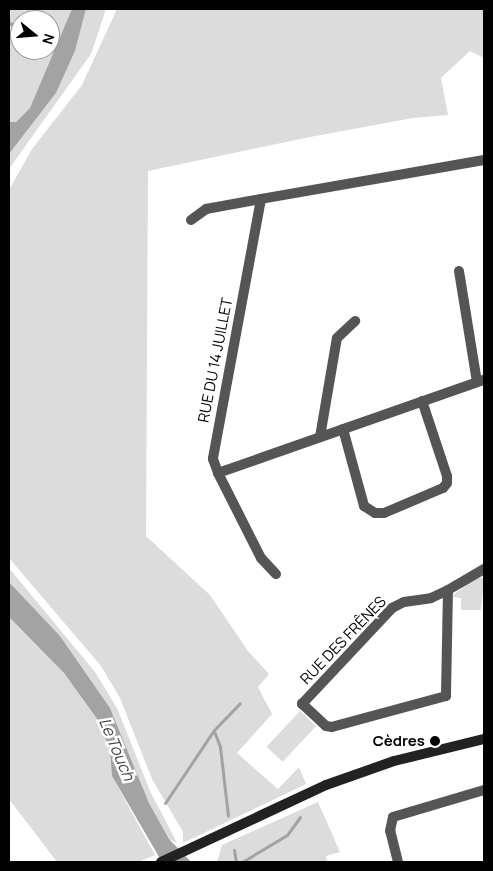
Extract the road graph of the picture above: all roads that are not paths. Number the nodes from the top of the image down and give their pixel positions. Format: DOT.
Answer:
graph roads {
  1 [pos="484,160"];
  2 [pos="261,199"];
  3 [pos="191,220"];
  4 [pos="459,271"];
  5 [pos="355,321"];
  6 [pos="481,381"];
  7 [pos="422,401"];
  8 [pos="343,429"];
  9 [pos="320,437"];
  10 [pos="218,473"];
  11 [pos="484,569"];
  12 [pos="276,574"];
  13 [pos="448,590"];
  14 [pos="484,739"];
  15 [pos="484,790"];
  16 [pos="161,862"];
  17 [pos="398,862"];
  1 -- 2 [label="street"];
  2 -- 3 [label="street"];
  2 -- 10 [label="street, RUE DU 14 JUILLET"];
  4 -- 6 [label="street"];
  5 -- 9 [label="street"];
  6 -- 7 [label="street"];
  7 -- 8 [label="street"];
  7 -- 8 [label="street"];
  8 -- 9 [label="street"];
  9 -- 10 [label="street"];
  10 -- 12 [label="street, RUE DU 14 JUILLET"];
  11 -- 13 [label="street"];
  13 -- 13 [label="street, RUE DES FRÊNES"];
  14 -- 16 [label="main road"];
  15 -- 17 [label="street"];
}
